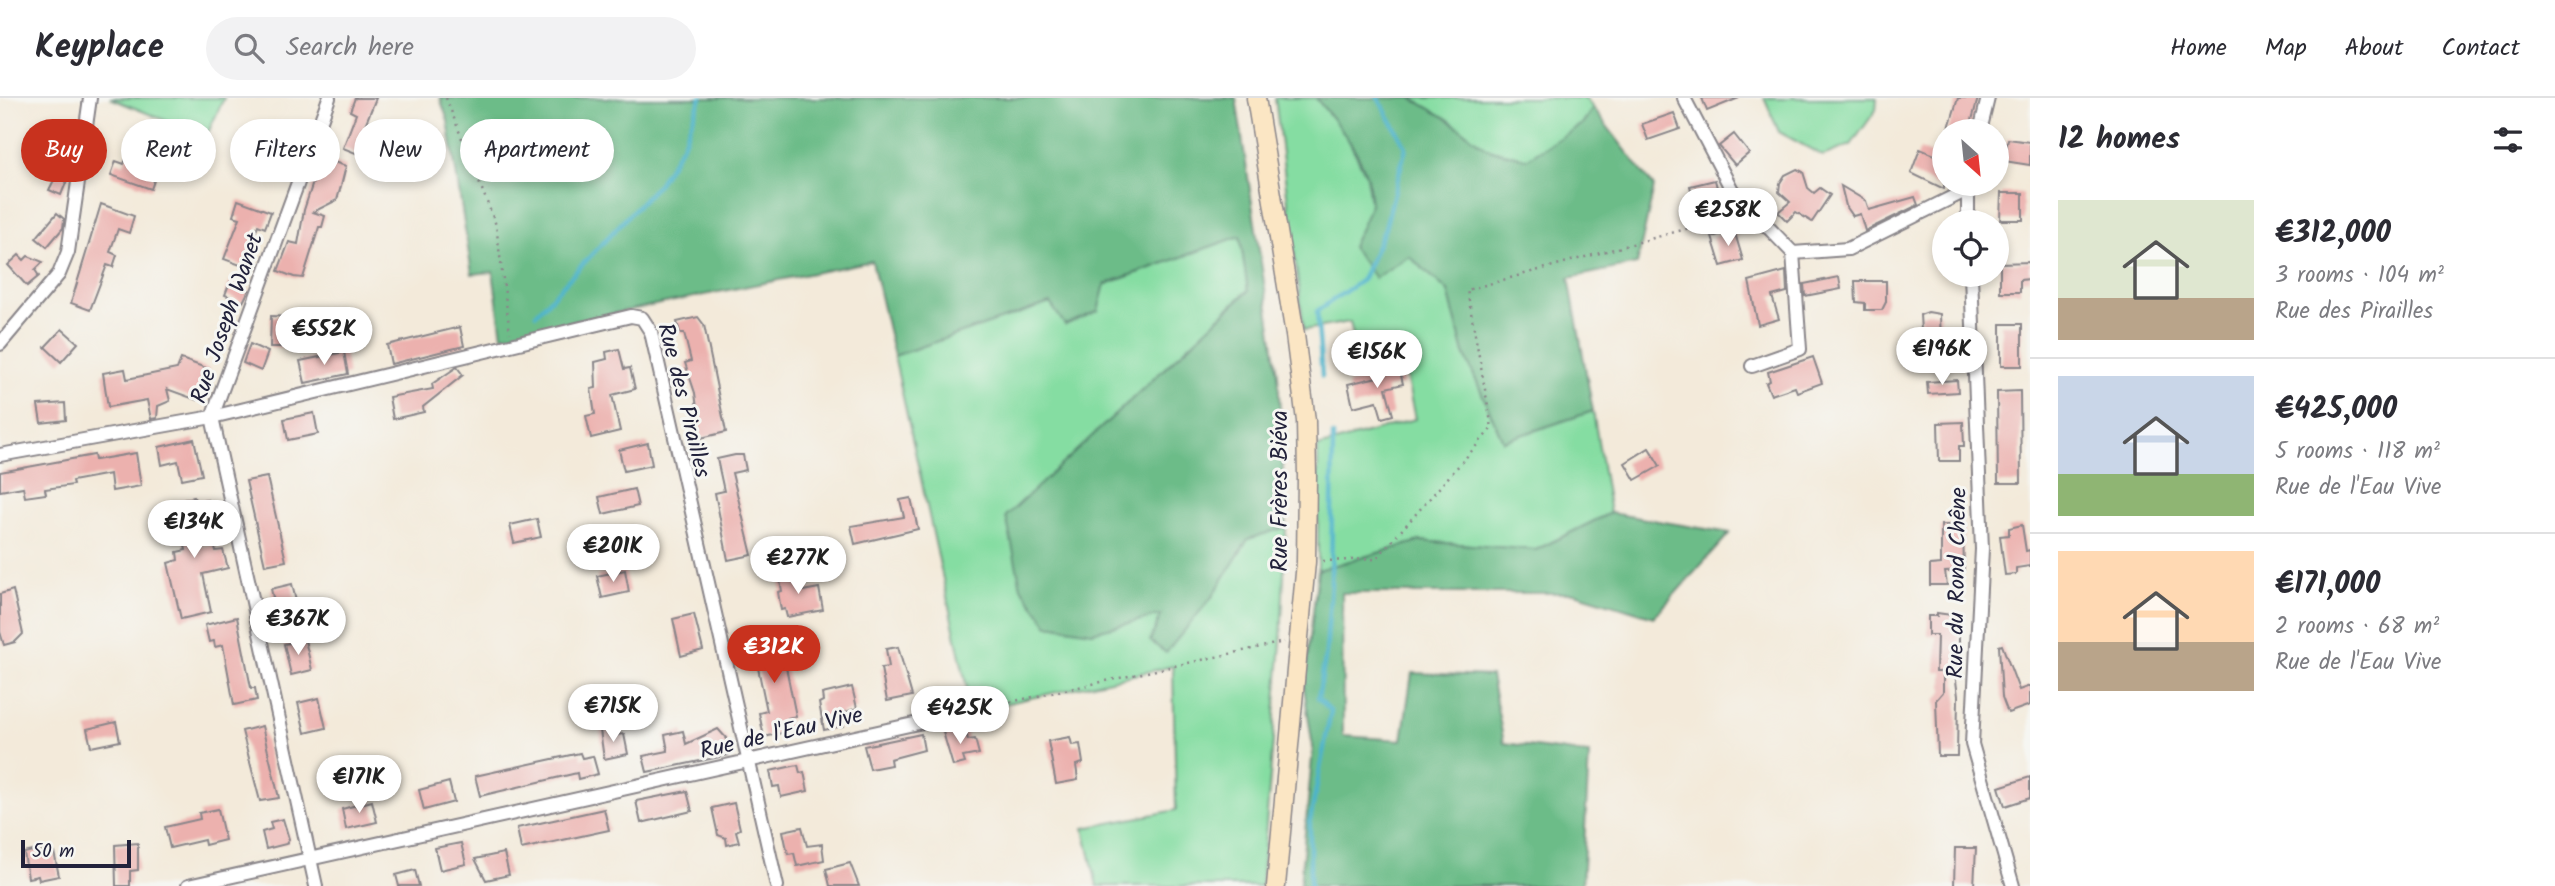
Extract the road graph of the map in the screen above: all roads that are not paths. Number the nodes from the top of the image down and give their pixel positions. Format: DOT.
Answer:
graph roads {
  1 [pos="90,98"];
  2 [pos="329,98"];
  3 [pos="1256,98"];
  4 [pos="1684,98"];
  5 [pos="1988,98"];
  6 [pos="1983,119"];
  7 [pos="1951,196"];
  8 [pos="1793,253"];
  9 [pos="1971,287"];
  10 [pos="0,344"];
  11 [pos="1752,366"];
  12 [pos="212,417"];
  13 [pos="0,455"];
  14 [pos="972,710"];
  15 [pos="748,761"];
  16 [pos="310,859"];
  17 [pos="188,886"];
  18 [pos="316,886"];
  19 [pos="777,886"];
  20 [pos="1276,886"];
  21 [pos="2013,886"];
  1 -- 10 [label="street"];
  2 -- 12 [label="street, Rue Joseph Wanet"];
  3 -- 20 [label="street, Rue Frères Biéva"];
  4 -- 8 [label="street"];
  5 -- 6 [label="street"];
  7 -- 8 [label="street"];
  8 -- 11 [label="street"];
  9 -- 21 [label="street, Rue du Rond Chêne"];
  12 -- 13 [label="street, Rue des Pirailles"];
  12 -- 15 [label="street, Rue des Pirailles"];
  12 -- 16 [label="street, Rue Joseph Wanet"];
  14 -- 15 [label="street, Rue de l'Eau Vive"];
  15 -- 16 [label="street, Rue de l'Eau Vive"];
  15 -- 19 [label="street, Rue des Pirailles"];
  16 -- 17 [label="street, Rue de l'Eau Vive"];
  16 -- 18 [label="street, Rue Joseph Wanet"];
}
